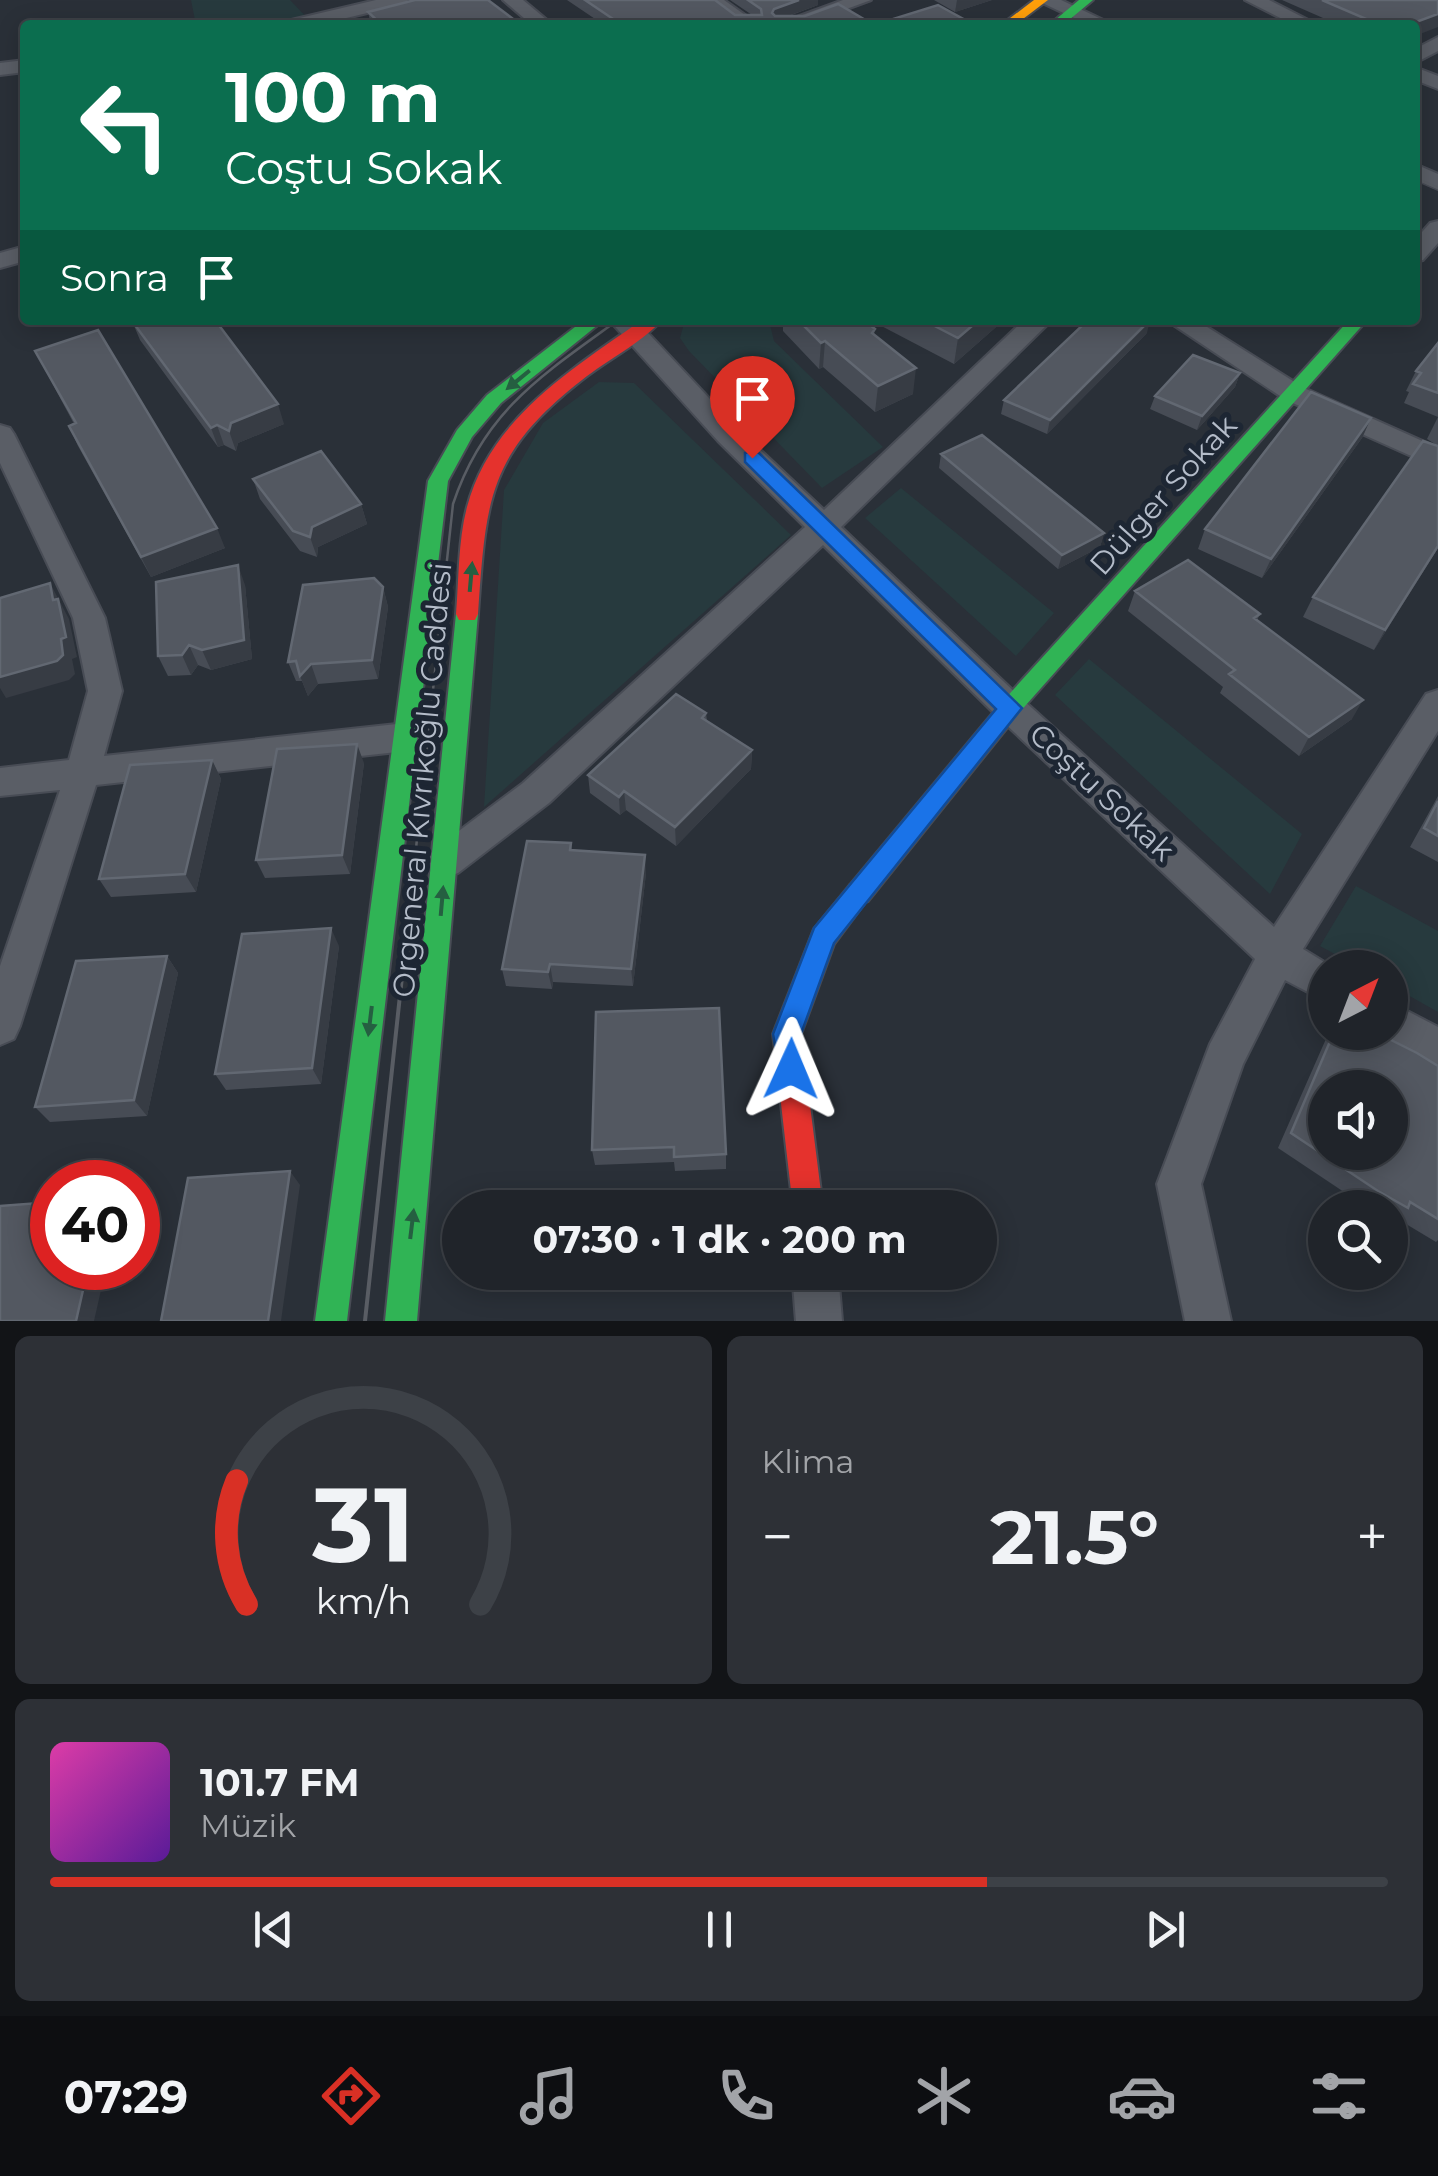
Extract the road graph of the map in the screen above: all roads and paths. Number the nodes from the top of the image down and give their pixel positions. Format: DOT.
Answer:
graph roads {
  1 [pos="304,0"];
  2 [pos="398,0"];
  3 [pos="512,0"];
  4 [pos="712,0"];
  5 [pos="862,0"];
  6 [pos="1043,0"];
  7 [pos="1254,0"];
  8 [pos="1071,16"];
  9 [pos="324,20"];
  10 [pos="333,20"];
  11 [pos="538,20"];
  12 [pos="742,20"];
  13 [pos="800,20"];
  14 [pos="1014,20"];
  15 [pos="1299,20"];
  16 [pos="1438,228"];
  17 [pos="1420,249"];
  18 [pos="588,325"];
  19 [pos="636,325"];
  20 [pos="1033,325"];
  21 [pos="1187,325"];
  22 [pos="1354,325"];
  23 [pos="1294,394"];
  24 [pos="0,434"];
  25 [pos="1438,459"];
  26 [pos="825,526"];
  27 [pos="1438,703"];
  28 [pos="1010,708"];
  29 [pos="406,737"];
  30 [pos="82,775"];
  31 [pos="0,782"];
  32 [pos="445,862"];
  33 [pos="1278,955"];
  34 [pos="1308,973"];
  35 [pos="0,1026"];
  36 [pos="1408,1032"];
  37 [pos="1438,1049"];
  38 [pos="806,1190"];
  39 [pos="816,1290"];
  40 [pos="332,1321"];
  41 [pos="401,1321"];
  42 [pos="819,1321"];
  43 [pos="1208,1321"];
  1 -- 9 [label="street"];
  2 -- 10 [label="street"];
  3 -- 11 [label="street"];
  4 -- 12 [label="street"];
  5 -- 13 [label="street"];
  6 -- 8 [label="street"];
  6 -- 14 [label="main road"];
  7 -- 15 [label="street"];
  16 -- 17 [label="street"];
  18 -- 29 [label="main road, one-way"];
  19 -- 26 [label="street, Coştu Sokak"];
  32 -- 19 [label="main road, Orgeneral Kıvrıkoğlu Caddesi, one-way"];
  20 -- 26 [label="street"];
  21 -- 23 [label="street"];
  22 -- 23 [label="main road, Dülger Sokak"];
  23 -- 25 [label="street"];
  23 -- 28 [label="main road, Dülger Sokak"];
  24 -- 30 [label="street"];
  26 -- 28 [label="street, Coştu Sokak"];
  26 -- 32 [label="street"];
  27 -- 33 [label="street"];
  28 -- 33 [label="street, Coştu Sokak"];
  28 -- 38 [label="main road, Dülger Sokak"];
  29 -- 30 [label="street"];
  29 -- 40 [label="main road, one-way"];
  30 -- 31 [label="street"];
  30 -- 35 [label="street"];
  41 -- 32 [label="main road, Orgeneral Kıvrıkoğlu Caddesi, one-way"];
  33 -- 34 [label="street, Coştu Sokak"];
  33 -- 43 [label="street"];
  36 -- 37 [label="street"];
  39 -- 42 [label="street"];
}
